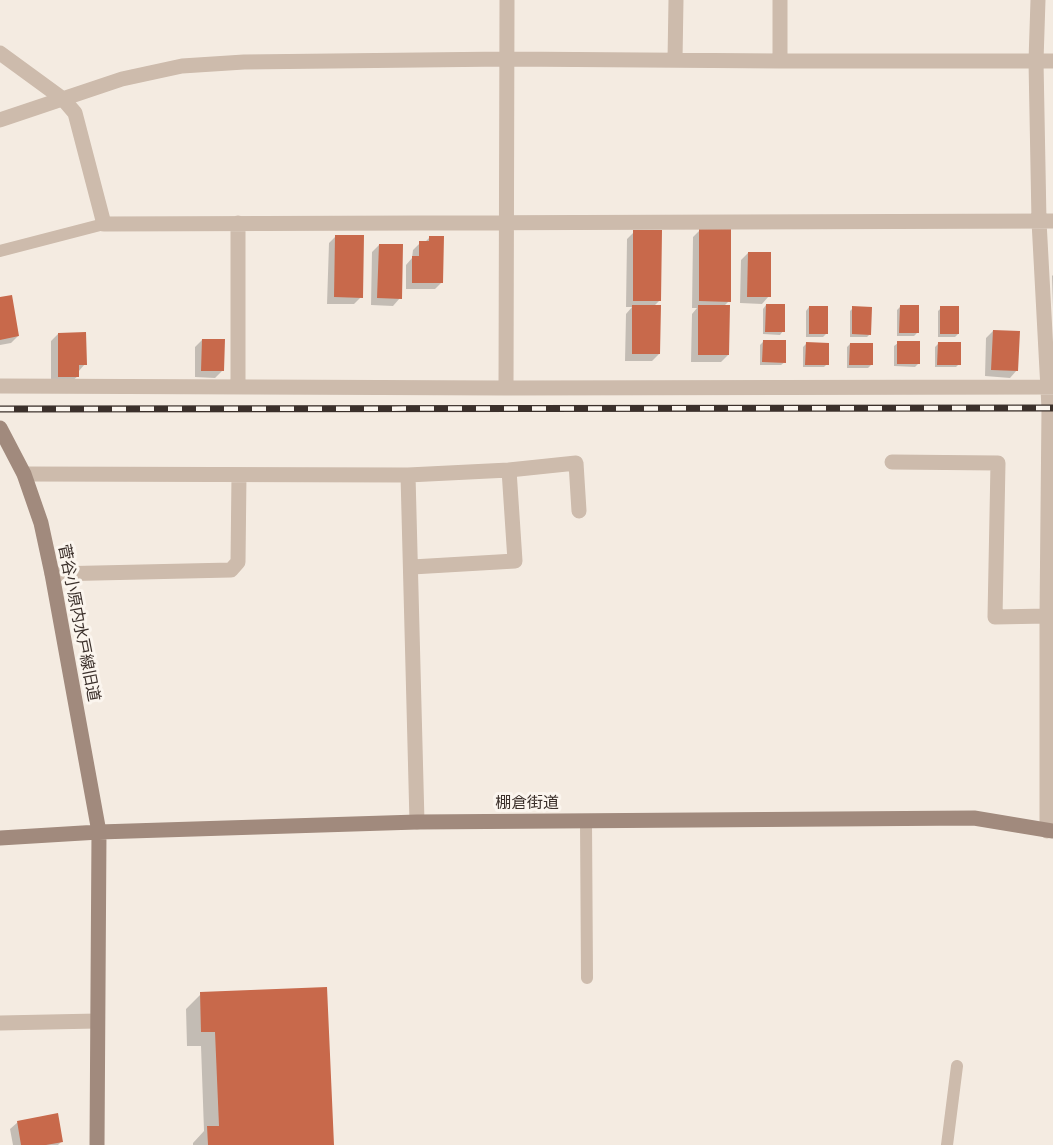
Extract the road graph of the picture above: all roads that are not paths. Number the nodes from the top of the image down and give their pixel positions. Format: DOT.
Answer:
graph roads {
  1 [pos="507,0"];
  2 [pos="676,0"];
  3 [pos="780,0"];
  4 [pos="1038,0"];
  5 [pos="0,53"];
  6 [pos="507,59"];
  7 [pos="675,60"];
  8 [pos="780,61"];
  9 [pos="1036,61"];
  10 [pos="1053,61"];
  11 [pos="63,99"];
  12 [pos="0,120"];
  13 [pos="1046,220"];
  14 [pos="238,223"];
  15 [pos="507,223"];
  16 [pos="104,224"];
  17 [pos="0,251"];
  18 [pos="0,386"];
  19 [pos="238,387"];
  20 [pos="1051,387"];
  21 [pos="506,388"];
  22 [pos="0,428"];
  23 [pos="892,462"];
  24 [pos="509,470"];
  25 [pos="24,474"];
  26 [pos="239,475"];
  27 [pos="408,476"];
  28 [pos="579,511"];
  29 [pos="412,567"];
  30 [pos="52,574"];
  31 [pos="1047,616"];
  32 [pos="586,821"];
  33 [pos="417,822"];
  34 [pos="1050,831"];
  35 [pos="99,832"];
  36 [pos="0,838"];
  37 [pos="587,978"];
  38 [pos="97,1021"];
  39 [pos="0,1023"];
  40 [pos="957,1066"];
  41 [pos="97,1145"];
  42 [pos="947,1145"];
  1 -- 6 [label="street"];
  2 -- 7 [label="street"];
  3 -- 8 [label="street"];
  4 -- 9 [label="street"];
  5 -- 11 [label="street"];
  6 -- 7 [label="street"];
  6 -- 11 [label="street"];
  6 -- 15 [label="street"];
  7 -- 8 [label="street"];
  8 -- 9 [label="street"];
  9 -- 10 [label="street"];
  9 -- 13 [label="street"];
  11 -- 12 [label="street"];
  11 -- 16 [label="street"];
  13 -- 15 [label="street"];
  13 -- 20 [label="street"];
  14 -- 15 [label="street"];
  14 -- 16 [label="street"];
  14 -- 19 [label="street"];
  15 -- 21 [label="street"];
  16 -- 17 [label="lane"];
  18 -- 19 [label="street"];
  19 -- 21 [label="street"];
  20 -- 21 [label="street"];
  20 -- 31 [label="street"];
  22 -- 25 [label="street, 菅谷小原内水戸線旧道"];
  23 -- 31 [label="street"];
  24 -- 27 [label="street"];
  24 -- 28 [label="street"];
  24 -- 29 [label="street"];
  25 -- 26 [label="street"];
  25 -- 30 [label="street, 菅谷小原内水戸線旧道"];
  26 -- 27 [label="street"];
  26 -- 30 [label="street"];
  27 -- 29 [label="street"];
  29 -- 33 [label="street"];
  30 -- 35 [label="street, 菅谷小原内水戸線旧道"];
  31 -- 34 [label="street"];
  32 -- 33 [label="street, 棚倉街道"];
  32 -- 34 [label="street, 棚倉街道"];
  32 -- 37 [label="lane"];
  33 -- 35 [label="street, 棚倉街道"];
  35 -- 36 [label="street, 棚倉街道"];
  35 -- 38 [label="street, 菅谷小原内水戸線旧道"];
  38 -- 39 [label="street"];
  38 -- 41 [label="street, 菅谷小原内水戸線旧道"];
  40 -- 42 [label="lane"];
}
